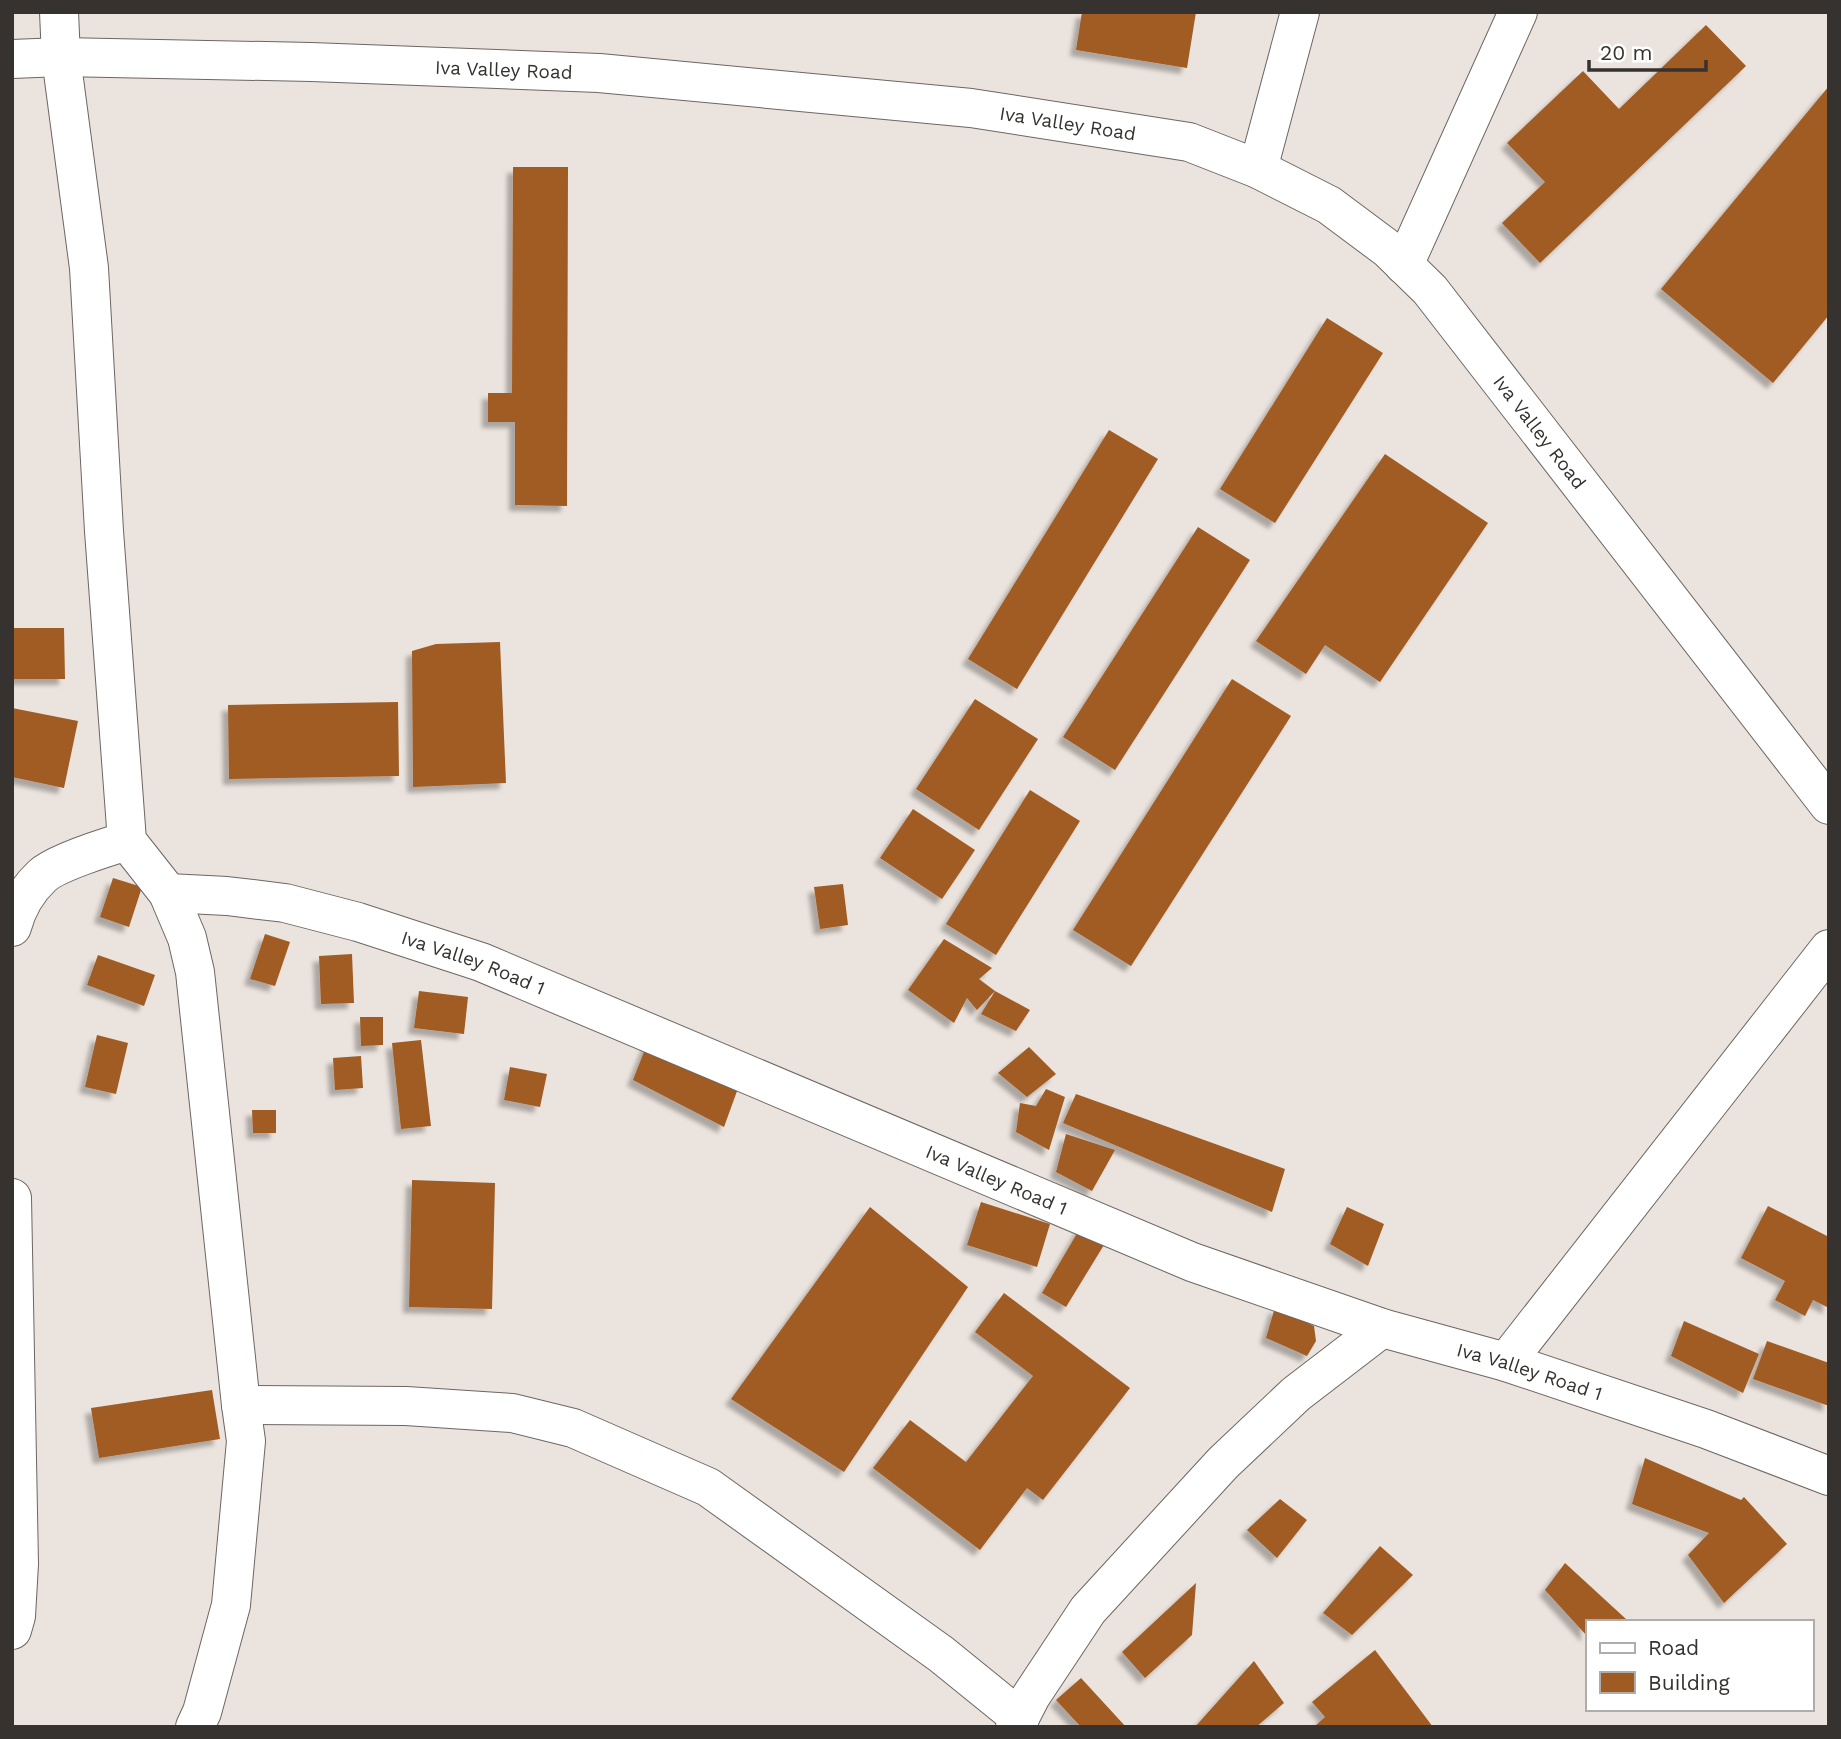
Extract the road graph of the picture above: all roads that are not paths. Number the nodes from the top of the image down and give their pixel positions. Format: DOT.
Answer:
graph roads {
  1 [pos="59,12"];
  2 [pos="1300,12"];
  3 [pos="1518,12"];
  4 [pos="61,57"];
  5 [pos="12,59"];
  6 [pos="1258,169"];
  7 [pos="1404,265"];
  8 [pos="1829,805"];
  9 [pos="127,841"];
  10 [pos="168,893"];
  11 [pos="12,927"];
  12 [pos="1829,949"];
  13 [pos="12,1198"];
  14 [pos="1382,1328"];
  15 [pos="1506,1362"];
  16 [pos="240,1405"];
  17 [pos="1829,1476"];
  18 [pos="16,1564"];
  19 [pos="12,1630"];
  20 [pos="1018,1722"];
  21 [pos="195,1727"];
  1 -- 4 [label="street"];
  2 -- 6 [label="street"];
  3 -- 7 [label="street"];
  4 -- 5 [label="street, Iva Valley Road"];
  4 -- 6 [label="street, Iva Valley Road"];
  4 -- 9 [label="street"];
  6 -- 7 [label="street, Iva Valley Road"];
  7 -- 8 [label="street, Iva Valley Road"];
  9 -- 10 [label="street"];
  9 -- 11 [label="street"];
  10 -- 14 [label="street, Iva Valley Road 1"];
  10 -- 16 [label="street"];
  12 -- 15 [label="street"];
  13 -- 18 [label="street"];
  14 -- 15 [label="street, Iva Valley Road 1"];
  14 -- 20 [label="street"];
  15 -- 17 [label="street, Iva Valley Road 1"];
  16 -- 20 [label="street"];
  16 -- 21 [label="street"];
  18 -- 19 [label="street"];
}
